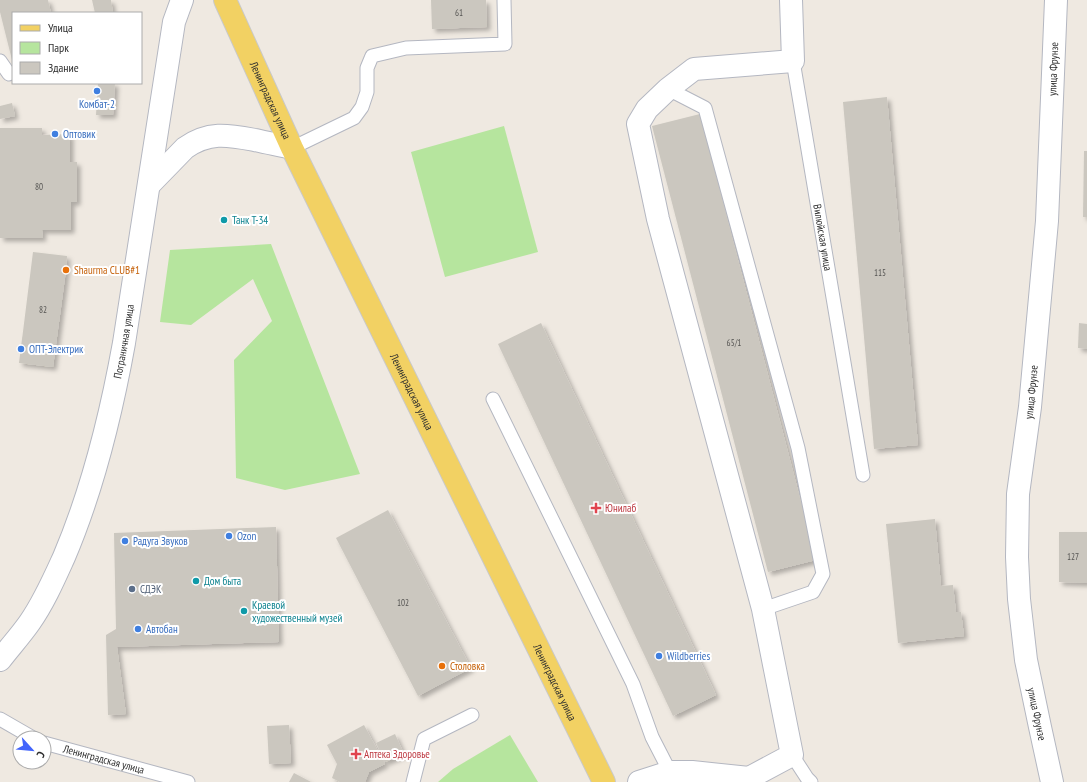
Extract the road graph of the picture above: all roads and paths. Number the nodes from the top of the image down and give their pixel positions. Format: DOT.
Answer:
graph roads {
  1 [pos="182,0"];
  2 [pos="225,0"];
  3 [pos="504,0"];
  4 [pos="792,0"];
  5 [pos="1056,0"];
  6 [pos="0,61"];
  7 [pos="793,61"];
  8 [pos="9,74"];
  9 [pos="668,89"];
  10 [pos="292,148"];
  11 [pos="149,185"];
  12 [pos="493,399"];
  13 [pos="863,475"];
  14 [pos="763,609"];
  15 [pos="4,649"];
  16 [pos="472,715"];
  17 [pos="0,718"];
  18 [pos="20,730"];
  19 [pos="52,745"];
  20 [pos="792,755"];
  21 [pos="670,772"];
  22 [pos="709,778"];
  23 [pos="188,782"];
  24 [pos="413,782"];
  25 [pos="604,782"];
  26 [pos="639,782"];
  27 [pos="811,782"];
  28 [pos="1052,782"];
  1 -- 11 [label="street, Пограничная улица"];
  2 -- 10 [label="main road, Ленинградская улица"];
  3 -- 10 [label="lane"];
  4 -- 7 [label="street, Вилюйская улица"];
  5 -- 28 [label="street, улица Фрунзе"];
  6 -- 8 [label="lane"];
  7 -- 9 [label="street"];
  7 -- 13 [label="lane, Вилюйская улица"];
  9 -- 14 [label="street"];
  9 -- 14 [label="lane"];
  10 -- 11 [label="street"];
  10 -- 25 [label="main road, Ленинградская улица"];
  11 -- 15 [label="street, Пограничная улица"];
  12 -- 21 [label="lane"];
  14 -- 20 [label="street"];
  16 -- 24 [label="lane"];
  17 -- 18 [label="lane"];
  19 -- 23 [label="lane, Ленинградская улица"];
  20 -- 22 [label="street"];
  20 -- 27 [label="lane"];
  21 -- 22 [label="street"];
  21 -- 26 [label="street"];
}
